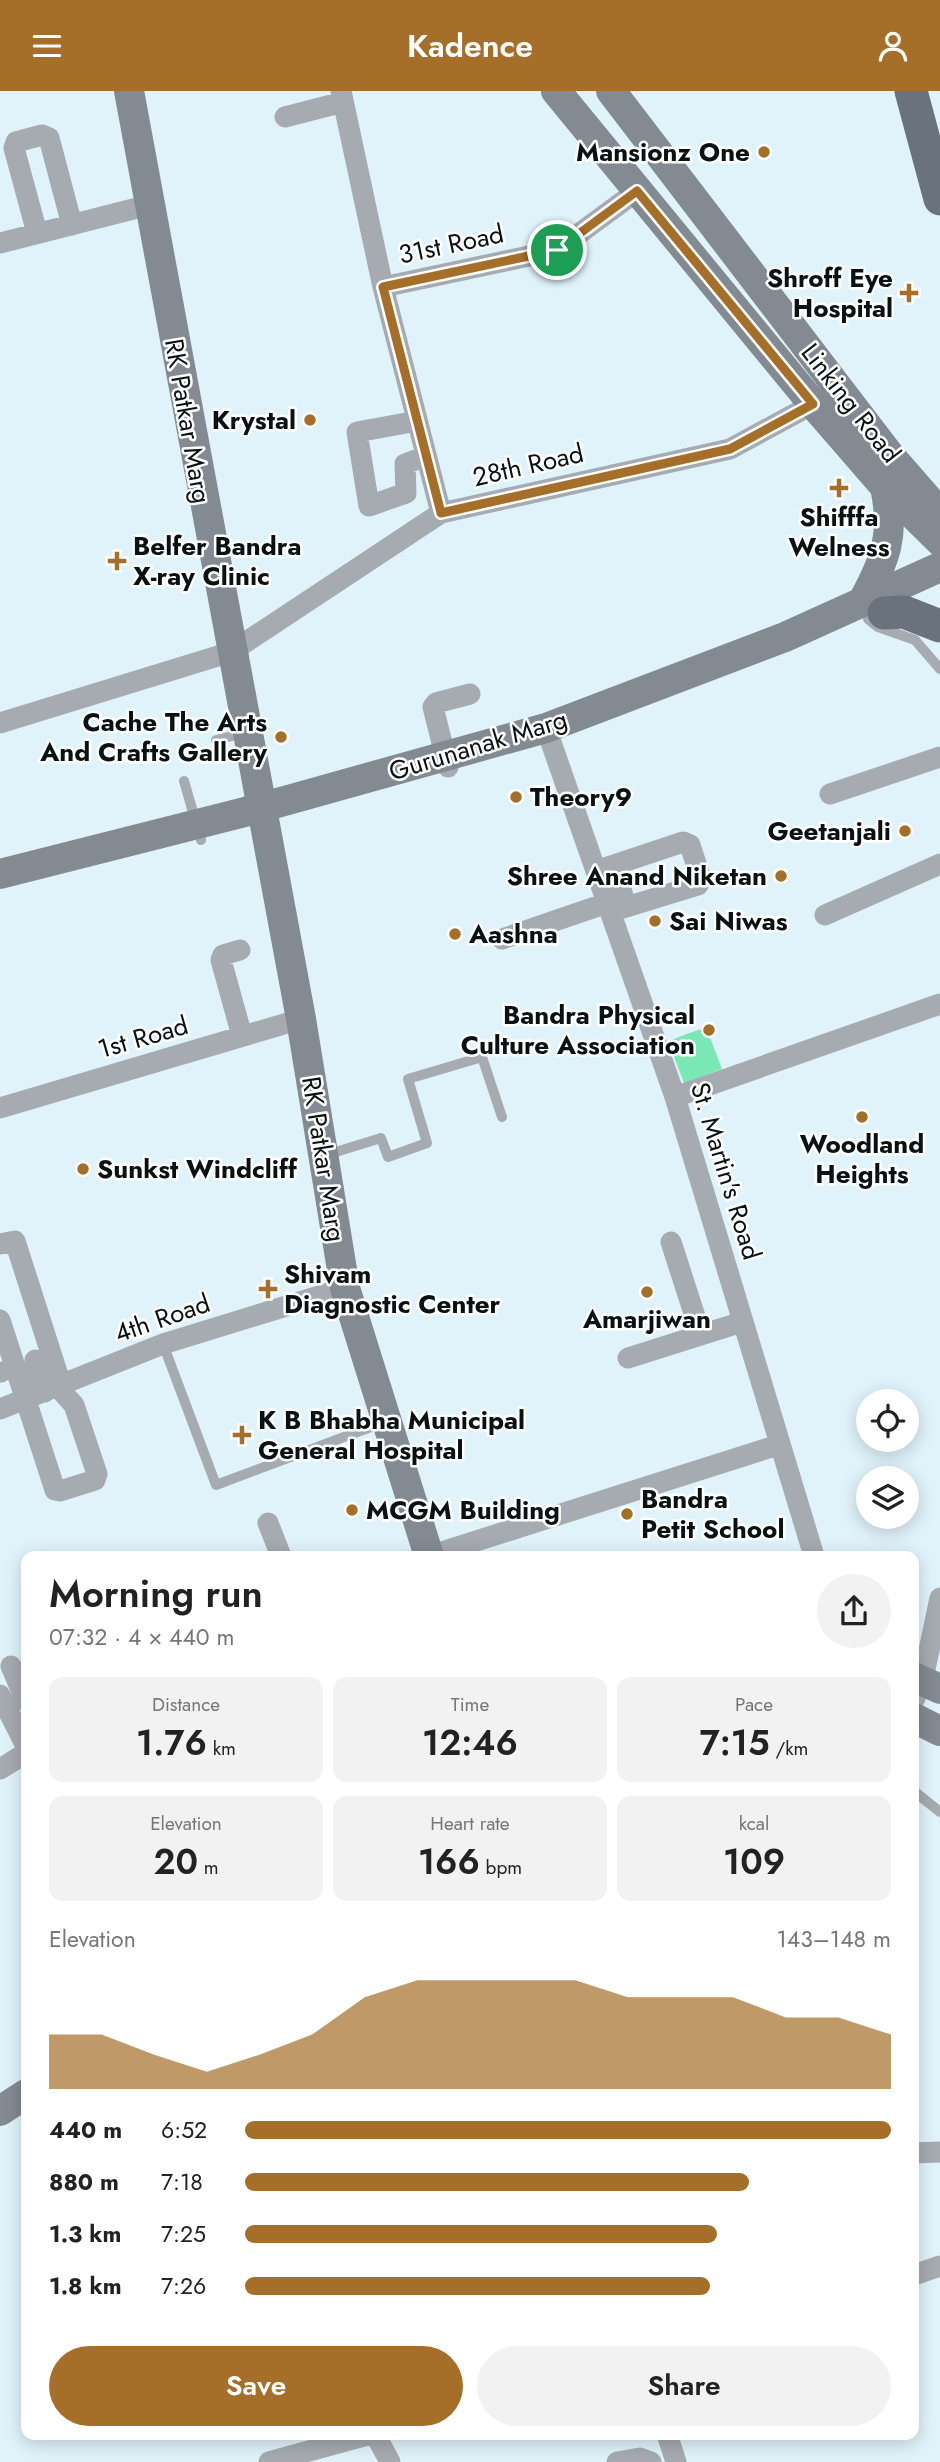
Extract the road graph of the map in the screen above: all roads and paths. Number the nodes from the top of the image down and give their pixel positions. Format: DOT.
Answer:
graph roads {
  1 [pos="128,91"];
  2 [pos="556,91"];
  3 [pos="611,91"];
  4 [pos="911,91"];
  5 [pos="928,91"];
  6 [pos="342,97"];
  7 [pos="314,100"];
  8 [pos="285,117"];
  9 [pos="940,144"];
  10 [pos="0,148"];
  11 [pos="637,191"];
  12 [pos="940,198"];
  13 [pos="149,205"];
  14 [pos="72,225"];
  15 [pos="32,235"];
  16 [pos="0,243"];
  17 [pos="383,287"];
  18 [pos="813,404"];
  19 [pos="417,421"];
  20 [pos="426,456"];
  21 [pos="885,487"];
  22 [pos="441,513"];
  23 [pos="940,513"];
  24 [pos="940,541"];
  25 [pos="940,567"];
  26 [pos="940,588"];
  27 [pos="872,611"];
  28 [pos="940,625"];
  29 [pos="231,652"];
  30 [pos="940,669"];
  31 [pos="470,694"];
  32 [pos="0,723"];
  33 [pos="246,733"];
  34 [pos="548,734"];
  35 [pos="216,740"];
  36 [pos="940,758"];
  37 [pos="447,762"];
  38 [pos="184,781"];
  39 [pos="831,794"];
  40 [pos="262,815"];
  41 [pos="199,832"];
  42 [pos="940,864"];
  43 [pos="605,868"];
  44 [pos="0,874"];
  45 [pos="0,891"];
  46 [pos="614,907"];
  47 [pos="825,915"];
  48 [pos="502,939"];
  49 [pos="240,950"];
  50 [pos="940,1004"];
  51 [pos="301,1019"];
  52 [pos="242,1037"];
  53 [pos="675,1097"];
  54 [pos="0,1108"];
  55 [pos="502,1117"];
  56 [pos="323,1155"];
  57 [pos="671,1242"];
  58 [pos="0,1244"];
  59 [pos="345,1288"];
  60 [pos="0,1320"];
  61 [pos="742,1322"];
  62 [pos="701,1335"];
  63 [pos="163,1344"];
  64 [pos="628,1359"];
  65 [pos="17,1365"];
  66 [pos="34,1399"];
  67 [pos="384,1422"];
  68 [pos="778,1445"];
  69 [pos="268,1523"];
  70 [pos="279,1551"];
  71 [pos="427,1551"];
  72 [pos="445,1551"];
  73 [pos="809,1551"];
  74 [pos="940,1598"];
  75 [pos="15,1666"];
  76 [pos="21,1685"];
  77 [pos="922,1686"];
  78 [pos="0,1695"];
  79 [pos="18,1713"];
  80 [pos="919,1720"];
  81 [pos="940,1731"];
  82 [pos="21,1756"];
  83 [pos="0,1769"];
  84 [pos="919,1795"];
  85 [pos="940,1812"];
  86 [pos="21,2077"];
  87 [pos="0,2091"];
  88 [pos="21,2097"];
  89 [pos="0,2111"];
  90 [pos="940,2152"];
  91 [pos="919,2153"];
  92 [pos="940,2266"];
  93 [pos="919,2273"];
  94 [pos="351,2440"];
  95 [pos="377,2440"];
  96 [pos="669,2440"];
  97 [pos="269,2462"];
  98 [pos="390,2462"];
  99 [pos="617,2462"];
  100 [pos="651,2462"];
  101 [pos="676,2462"];
  1 -- 13 [label="main road, RK Patkar Marg"];
  2 -- 11 [label="main road, Linking Road"];
  3 -- 23 [label="main road, Linking Road"];
  4 -- 12 [label="main road"];
  5 -- 9 [label="main road"];
  6 -- 7 [label="street"];
  6 -- 17 [label="street"];
  7 -- 8 [label="street"];
  10 -- 15 [label="street"];
  11 -- 17 [label="street, 31st Road"];
  11 -- 18 [label="main road, Linking Road"];
  13 -- 14 [label="street"];
  13 -- 29 [label="main road, RK Patkar Marg"];
  14 -- 15 [label="street"];
  14 -- 15 [label="street"];
  15 -- 16 [label="street"];
  17 -- 19 [label="street"];
  18 -- 21 [label="main road, Linking Road"];
  18 -- 22 [label="street, 28th Road"];
  19 -- 20 [label="street"];
  19 -- 20 [label="street"];
  20 -- 22 [label="street"];
  21 -- 24 [label="main road, Linking Road"];
  21 -- 27 [label="main road"];
  22 -- 29 [label="street, 28th Road"];
  25 -- 27 [label="main road, Gurunanak Marg"];
  26 -- 27 [label="main road, Gurunanak Marg"];
  27 -- 28 [label="main road"];
  27 -- 30 [label="lane"];
  27 -- 34 [label="main road, Gurunanak Marg"];
  29 -- 32 [label="street, 28th Road"];
  29 -- 33 [label="main road, RK Patkar Marg"];
  31 -- 37 [label="street"];
  33 -- 35 [label="lane"];
  33 -- 40 [label="main road, RK Patkar Marg"];
  34 -- 37 [label="main road, Gurunanak Marg"];
  34 -- 43 [label="street, St. Martin's Road"];
  36 -- 39 [label="street"];
  37 -- 40 [label="main road, Gurunanak Marg"];
  38 -- 41 [label="lane"];
  40 -- 41 [label="main road, Gurunanak Marg"];
  40 -- 51 [label="main road, RK Patkar Marg"];
  41 -- 44 [label="main road, Gurunanak Marg"];
  41 -- 45 [label="main road, Gurunanak Marg"];
  42 -- 47 [label="street"];
  43 -- 46 [label="street, St. Martin's Road"];
  43 -- 46 [label="street"];
  46 -- 48 [label="street"];
  46 -- 53 [label="street, St. Martin's Road"];
  49 -- 52 [label="street"];
  50 -- 53 [label="street"];
  51 -- 52 [label="street, 1st Road"];
  51 -- 56 [label="main road, RK Patkar Marg"];
  52 -- 54 [label="street, 1st Road"];
  53 -- 61 [label="street, St. Martin's Road"];
  55 -- 56 [label="lane"];
  56 -- 59 [label="main road, RK Patkar Marg"];
  57 -- 62 [label="street"];
  58 -- 65 [label="street"];
  59 -- 63 [label="street, 4th Road"];
  59 -- 67 [label="main road, RK Patkar Marg"];
  60 -- 65 [label="street"];
  61 -- 62 [label="street"];
  61 -- 68 [label="street, St. Martin's Road"];
  62 -- 64 [label="street"];
  63 -- 66 [label="street, 4th Road"];
  63 -- 67 [label="lane"];
  65 -- 66 [label="street"];
  65 -- 66 [label="street"];
  67 -- 71 [label="main road, RK Patkar Marg"];
  68 -- 72 [label="street"];
  68 -- 73 [label="street, St. Martin's Road"];
  69 -- 70 [label="street"];
  74 -- 77 [label="street"];
  75 -- 76 [label="street"];
  78 -- 79 [label="street"];
  80 -- 81 [label="main road"];
  82 -- 83 [label="street"];
  84 -- 85 [label="lane"];
  86 -- 87 [label="main road"];
  88 -- 89 [label="main road"];
  90 -- 91 [label="street"];
  92 -- 93 [label="street"];
  94 -- 97 [label="street"];
  95 -- 98 [label="street"];
  96 -- 101 [label="street"];
  99 -- 100 [label="street"];
}
